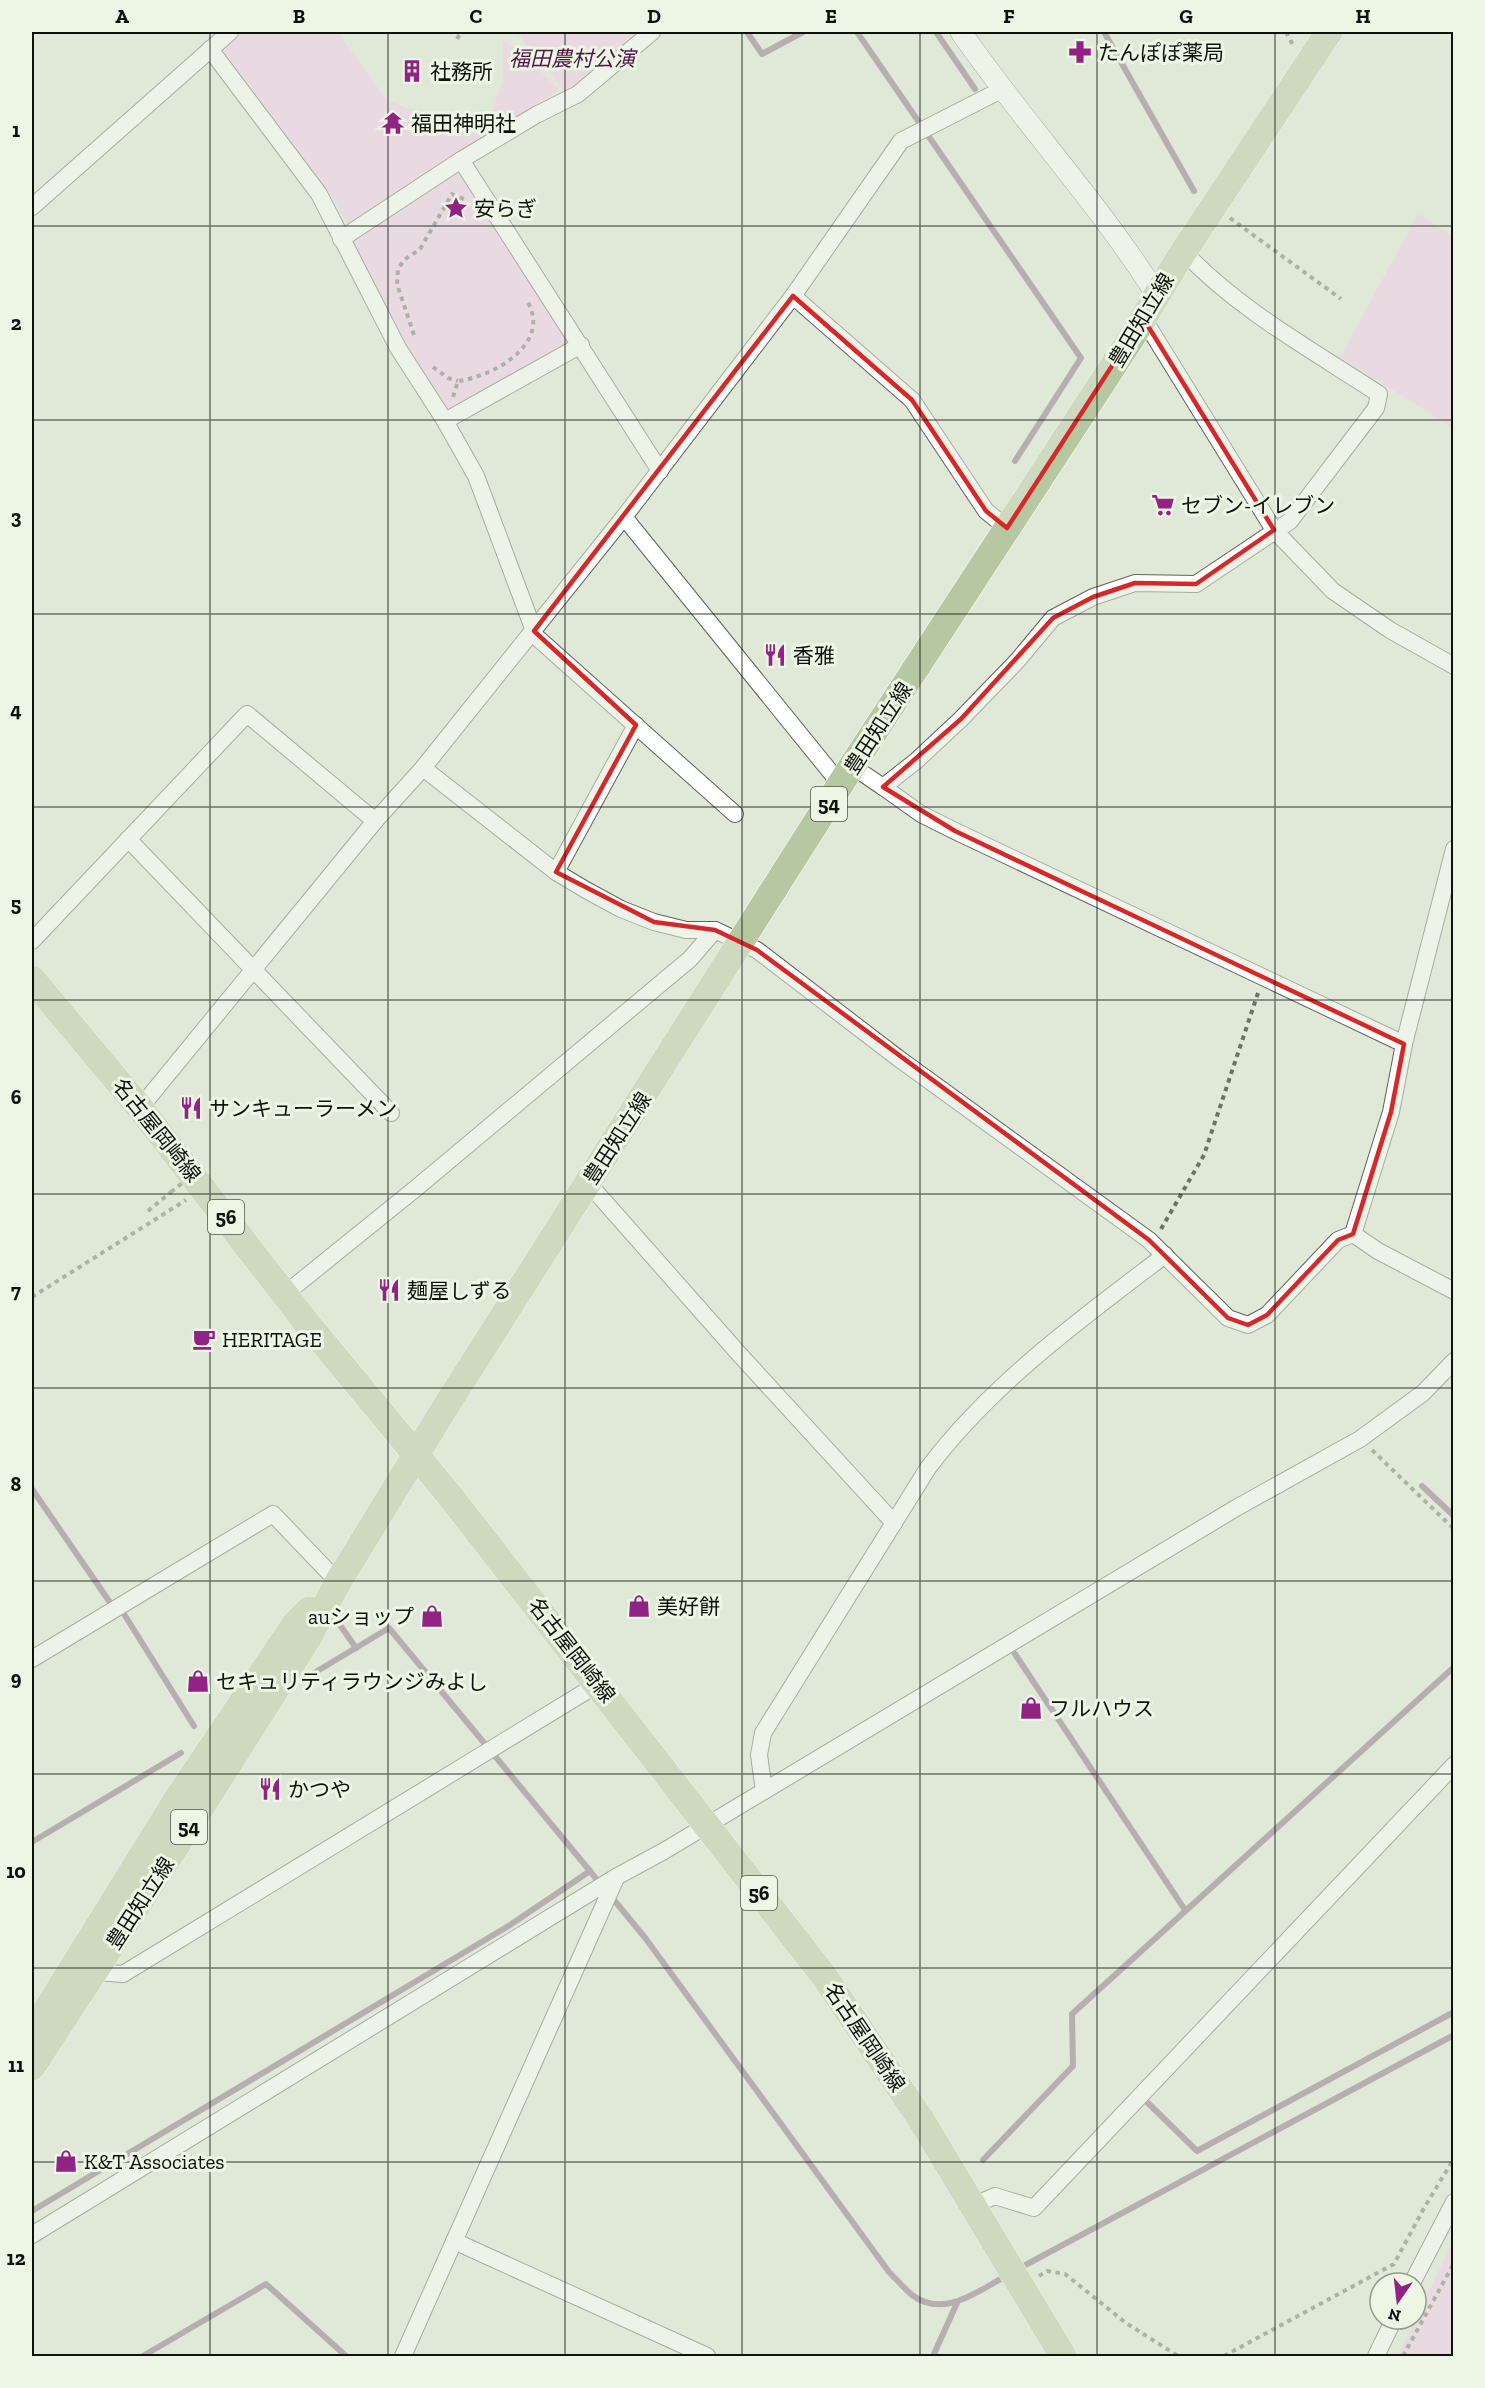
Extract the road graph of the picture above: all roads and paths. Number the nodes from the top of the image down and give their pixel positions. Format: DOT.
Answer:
graph roads {
  1 [pos="230,32"];
  2 [pos="461,32"];
  3 [pos="652,32"];
  4 [pos="961,32"];
  5 [pos="1329,32"];
  6 [pos="457,39"];
  7 [pos="210,49"];
  8 [pos="1001,90"];
  9 [pos="461,160"];
  10 [pos="472,205"];
  11 [pos="1214,206"];
  12 [pos="32,207"];
  13 [pos="341,239"];
  14 [pos="1184,252"];
  15 [pos="1156,294"];
  16 [pos="525,296"];
  17 [pos="793,296"];
  18 [pos="1341,299"];
  19 [pos="1143,318"];
  20 [pos="419,345"];
  21 [pos="581,345"];
  22 [pos="430,364"];
  23 [pos="458,381"];
  24 [pos="445,421"];
  25 [pos="660,471"];
  26 [pos="624,517"];
  27 [pos="1007,528"];
  28 [pos="1274,530"];
  29 [pos="533,632"];
  30 [pos="1454,666"];
  31 [pos="636,725"];
  32 [pos="423,768"];
  33 [pos="847,776"];
  34 [pos="883,787"];
  35 [pos="735,814"];
  36 [pos="375,821"];
  37 [pos="128,839"];
  38 [pos="1454,849"];
  39 [pos="556,872"];
  40 [pos="715,930"];
  41 [pos="32,941"];
  42 [pos="743,942"];
  43 [pos="253,970"];
  44 [pos="1264,975"];
  45 [pos="32,979"];
  46 [pos="1404,1044"];
  47 [pos="140,1108"];
  48 [pos="391,1113"];
  49 [pos="205,1176"];
  50 [pos="588,1183"];
  51 [pos="148,1211"];
  52 [pos="1353,1234"];
  53 [pos="1149,1240"];
  54 [pos="1165,1255"];
  55 [pos="1454,1291"];
  56 [pos="285,1294"];
  57 [pos="32,1297"];
  58 [pos="1454,1361"];
  59 [pos="1360,1439"];
  60 [pos="417,1457"];
  61 [pos="894,1523"];
  62 [pos="1454,1529"];
  63 [pos="338,1582"];
  64 [pos="32,1659"];
  65 [pos="598,1684"];
  66 [pos="1454,1765"];
  67 [pos="764,1791"];
  68 [pos="704,1825"];
  69 [pos="616,1877"];
  70 [pos="96,1972"];
  71 [pos="32,2033"];
  72 [pos="32,2067"];
  73 [pos="1453,2160"];
  74 [pos="1454,2202"];
  75 [pos="972,2206"];
  76 [pos="32,2235"];
  77 [pos="454,2241"];
  78 [pos="1454,2263"];
  79 [pos="1418,2271"];
  80 [pos="1021,2287"];
  81 [pos="1388,2331"];
  82 [pos="403,2356"];
  83 [pos="707,2356"];
  84 [pos="1064,2356"];
  85 [pos="1179,2356"];
  86 [pos="1224,2356"];
  87 [pos="1376,2356"];
  88 [pos="1403,2356"];
  1 -- 7 [label="street"];
  2 -- 6 [label="path"];
  3 -- 9 [label="street"];
  4 -- 8 [label="street"];
  5 -- 11 [label="main road, 豊田知立線 / 54"];
  7 -- 12 [label="street"];
  7 -- 13 [label="street"];
  8 -- 15 [label="street"];
  8 -- 17 [label="street"];
  9 -- 13 [label="street"];
  9 -- 21 [label="street"];
  10 -- 20 [label="path"];
  11 -- 14 [label="main road, 豊田知立線 / 54"];
  11 -- 18 [label="path"];
  13 -- 24 [label="street"];
  14 -- 15 [label="main road, 豊田知立線 / 54"];
  14 -- 28 [label="street"];
  15 -- 19 [label="main road, 豊田知立線 / 54"];
  16 -- 23 [label="path"];
  17 -- 25 [label="street"];
  17 -- 27 [label="street"];
  19 -- 27 [label="main road, 豊田知立線 / 54"];
  19 -- 28 [label="street"];
  21 -- 24 [label="street"];
  21 -- 25 [label="street"];
  22 -- 23 [label="path"];
  23 -- 24 [label="path"];
  24 -- 29 [label="street"];
  25 -- 26 [label="street"];
  26 -- 29 [label="street"];
  26 -- 33 [label="street"];
  27 -- 33 [label="main road, 豊田知立線 / 54"];
  28 -- 30 [label="street"];
  28 -- 34 [label="street"];
  29 -- 31 [label="street"];
  29 -- 32 [label="street"];
  31 -- 35 [label="street"];
  31 -- 39 [label="street"];
  32 -- 36 [label="street"];
  32 -- 39 [label="street"];
  33 -- 34 [label="street"];
  33 -- 42 [label="main road, 豊田知立線 / 54"];
  34 -- 44 [label="street"];
  36 -- 37 [label="street"];
  36 -- 43 [label="street"];
  37 -- 41 [label="street"];
  37 -- 43 [label="street"];
  38 -- 46 [label="street"];
  39 -- 40 [label="street"];
  40 -- 42 [label="street"];
  40 -- 56 [label="street"];
  42 -- 50 [label="main road, 豊田知立線 / 54"];
  42 -- 53 [label="street"];
  43 -- 47 [label="street"];
  43 -- 48 [label="street"];
  44 -- 46 [label="street"];
  44 -- 53 [label="path"];
  45 -- 47 [label="main road, 名古屋岡崎線 / 56"];
  46 -- 52 [label="street"];
  47 -- 49 [label="main road, 名古屋岡崎線 / 56"];
  49 -- 51 [label="path, bridge"];
  49 -- 56 [label="main road, 名古屋岡崎線 / 56"];
  49 -- 57 [label="path"];
  50 -- 60 [label="main road, 豊田知立線 / 54"];
  50 -- 61 [label="street"];
  52 -- 54 [label="street"];
  52 -- 55 [label="street"];
  53 -- 54 [label="street"];
  54 -- 61 [label="street"];
  56 -- 60 [label="main road, 名古屋岡崎線 / 56"];
  58 -- 59 [label="street"];
  59 -- 62 [label="path"];
  59 -- 67 [label="street"];
  60 -- 63 [label="main road, 豊田知立線 / 54"];
  60 -- 65 [label="main road, 名古屋岡崎線 / 56"];
  61 -- 67 [label="street"];
  63 -- 64 [label="street"];
  63 -- 70 [label="main road, 豊田知立線 / 54"];
  63 -- 71 [label="main road, 豊田知立線 / 54"];
  65 -- 68 [label="main road, 名古屋岡崎線 / 56"];
  65 -- 70 [label="street"];
  66 -- 75 [label="street"];
  67 -- 68 [label="street"];
  68 -- 69 [label="street"];
  68 -- 75 [label="main road, 名古屋岡崎線 / 56"];
  69 -- 76 [label="street"];
  69 -- 77 [label="street"];
  70 -- 72 [label="main road, 豊田知立線 / 54"];
  73 -- 86 [label="path"];
  74 -- 79 [label="street"];
  75 -- 80 [label="main road, 名古屋岡崎線 / 56"];
  77 -- 82 [label="street"];
  77 -- 83 [label="street"];
  78 -- 88 [label="path"];
  80 -- 84 [label="main road, 名古屋岡崎線 / 56"];
  80 -- 85 [label="path"];
  81 -- 87 [label="street"];
}
